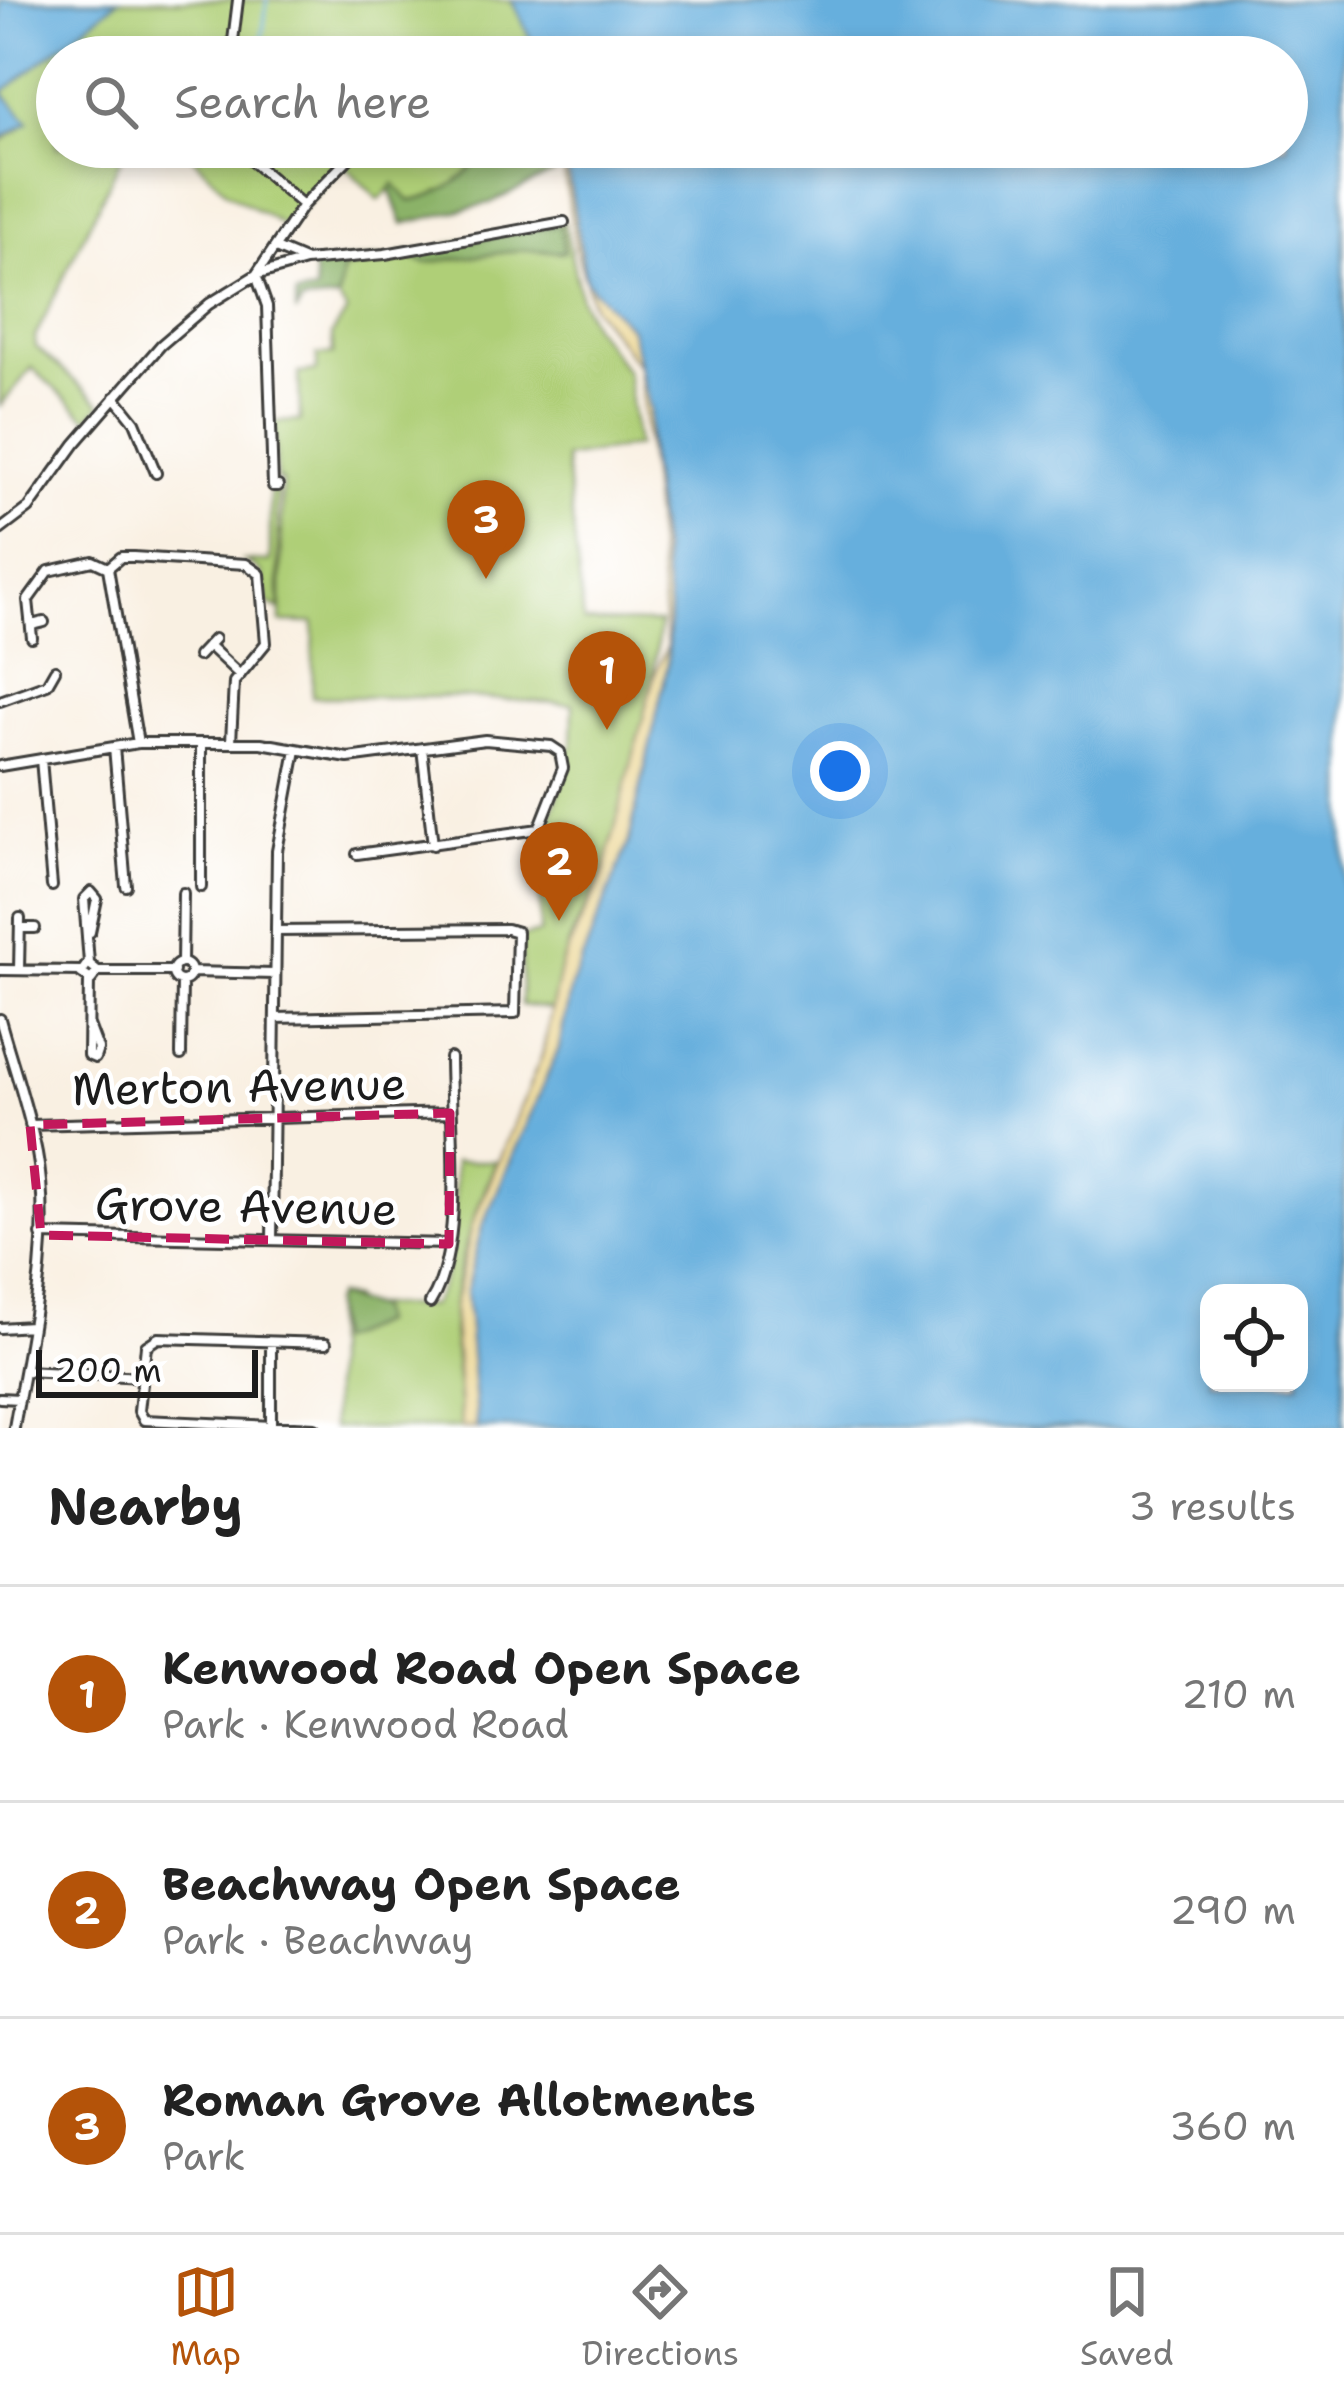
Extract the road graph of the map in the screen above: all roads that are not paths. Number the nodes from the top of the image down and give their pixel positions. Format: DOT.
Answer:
graph roads {
  1 [pos="238,0"];
  2 [pos="234,36"];
  3 [pos="260,168"];
  4 [pos="339,168"];
  5 [pos="303,205"];
  6 [pos="564,222"];
  7 [pos="278,249"];
  8 [pos="305,261"];
  9 [pos="256,275"];
  10 [pos="115,397"];
  11 [pos="156,473"];
  12 [pos="278,486"];
  13 [pos="0,530"];
  14 [pos="108,568"];
  15 [pos="44,622"];
  16 [pos="32,626"];
  17 [pos="32,638"];
  18 [pos="199,656"];
  19 [pos="55,670"];
  20 [pos="240,675"];
  21 [pos="0,700"];
  22 [pos="231,742"];
  23 [pos="138,743"];
  24 [pos="201,743"];
  25 [pos="114,747"];
  26 [pos="422,748"];
  27 [pos="296,750"];
  28 [pos="41,759"];
  29 [pos="0,766"];
  30 [pos="433,844"];
  31 [pos="357,854"];
  32 [pos="52,886"];
  33 [pos="126,886"];
  34 [pos="201,887"];
  35 [pos="183,893"];
  36 [pos="35,928"];
  37 [pos="276,931"];
  38 [pos="90,932"];
  39 [pos="89,963"];
  40 [pos="182,964"];
  41 [pos="0,970"];
  42 [pos="19,970"];
  43 [pos="81,971"];
  44 [pos="98,971"];
  45 [pos="174,971"];
  46 [pos="191,972"];
  47 [pos="275,974"];
  48 [pos="89,980"];
  49 [pos="182,981"];
  50 [pos="0,1018"];
  51 [pos="275,1018"];
  52 [pos="89,1024"];
  53 [pos="181,1055"];
  54 [pos="450,1058"];
  55 [pos="450,1114"];
  56 [pos="273,1118"];
  57 [pos="30,1125"];
  58 [pos="41,1235"];
  59 [pos="272,1240"];
  60 [pos="449,1244"];
  61 [pos="430,1303"];
  62 [pos="32,1326"];
  63 [pos="0,1328"];
  64 [pos="271,1342"];
  65 [pos="326,1343"];
  66 [pos="24,1371"];
  67 [pos="143,1378"];
  68 [pos="0,1398"];
  69 [pos="19,1399"];
  70 [pos="271,1427"];
  71 [pos="14,1428"];
  72 [pos="315,1428"];
  1 -- 2 [label="street"];
  3 -- 5 [label="street"];
  4 -- 5 [label="street"];
  5 -- 7 [label="street"];
  6 -- 8 [label="street"];
  7 -- 8 [label="street"];
  7 -- 9 [label="street"];
  8 -- 9 [label="street"];
  9 -- 10 [label="street"];
  9 -- 12 [label="street"];
  10 -- 11 [label="street"];
  10 -- 13 [label="street"];
  14 -- 16 [label="street"];
  14 -- 20 [label="street"];
  14 -- 23 [label="street"];
  15 -- 16 [label="street"];
  16 -- 17 [label="street"];
  18 -- 20 [label="street"];
  19 -- 21 [label="street"];
  20 -- 22 [label="street"];
  22 -- 24 [label="street"];
  22 -- 27 [label="street"];
  23 -- 24 [label="street"];
  23 -- 25 [label="street"];
  24 -- 34 [label="street"];
  25 -- 28 [label="street"];
  25 -- 33 [label="street"];
  26 -- 27 [label="street"];
  26 -- 30 [label="street"];
  26 -- 30 [label="street"];
  27 -- 37 [label="street"];
  28 -- 29 [label="street"];
  28 -- 32 [label="street"];
  30 -- 31 [label="street"];
  35 -- 40 [label="street"];
  36 -- 42 [label="street"];
  37 -- 47 [label="street"];
  37 -- 51 [label="street"];
  38 -- 39 [label="street"];
  39 -- 43 [label="street"];
  39 -- 44 [label="street"];
  40 -- 45 [label="street"];
  40 -- 46 [label="street"];
  41 -- 42 [label="street"];
  42 -- 43 [label="street"];
  43 -- 48 [label="street"];
  44 -- 45 [label="street"];
  44 -- 48 [label="street"];
  45 -- 49 [label="street"];
  46 -- 47 [label="street"];
  46 -- 49 [label="street"];
  47 -- 51 [label="street"];
  48 -- 52 [label="street"];
  49 -- 53 [label="street"];
  50 -- 57 [label="street"];
  51 -- 56 [label="street"];
  54 -- 55 [label="street"];
  55 -- 56 [label="street, Merton Avenue"];
  55 -- 60 [label="street"];
  56 -- 57 [label="street, Merton Avenue"];
  56 -- 59 [label="street"];
  57 -- 58 [label="street"];
  58 -- 59 [label="street, Grove Avenue"];
  58 -- 62 [label="street"];
  59 -- 60 [label="street, Grove Avenue"];
  60 -- 61 [label="street"];
  62 -- 63 [label="street"];
  62 -- 66 [label="street"];
  64 -- 65 [label="street"];
  64 -- 67 [label="street"];
  64 -- 70 [label="street"];
  66 -- 67 [label="street"];
  66 -- 69 [label="street"];
  67 -- 70 [label="street"];
  68 -- 69 [label="street"];
  69 -- 71 [label="street"];
  70 -- 72 [label="street"];
}
